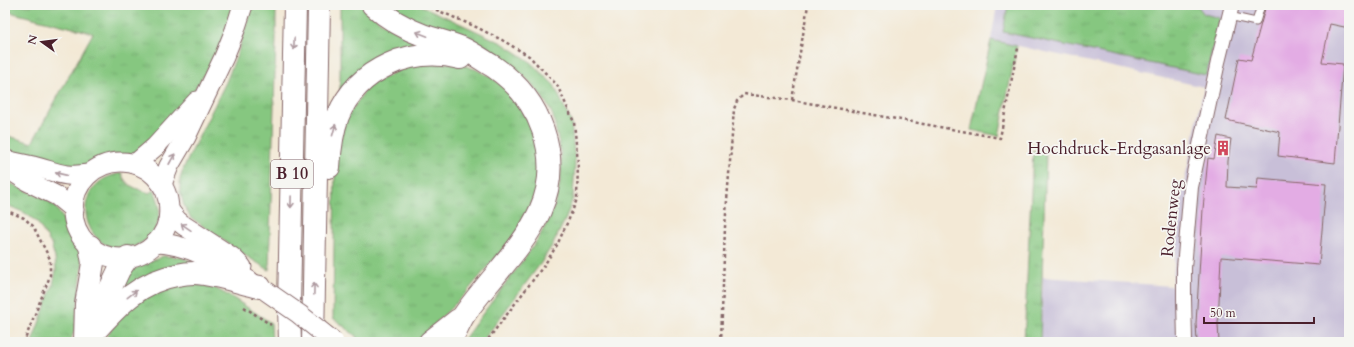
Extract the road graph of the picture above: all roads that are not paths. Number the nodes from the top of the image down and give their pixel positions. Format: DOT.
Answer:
graph roads {
  1 [pos="243,5"];
  2 [pos="295,5"];
  3 [pos="319,5"];
  4 [pos="373,5"];
  5 [pos="1260,5"];
  6 [pos="1230,11"];
  7 [pos="483,61"];
  8 [pos="209,88"];
  9 [pos="5,160"];
  10 [pos="135,164"];
  11 [pos="5,167"];
  12 [pos="89,174"];
  13 [pos="162,184"];
  14 [pos="74,210"];
  15 [pos="169,210"];
  16 [pos="315,223"];
  17 [pos="155,243"];
  18 [pos="90,246"];
  19 [pos="128,257"];
  20 [pos="263,289"];
  21 [pos="464,316"];
  22 [pos="85,342"];
  23 [pos="290,342"];
  24 [pos="313,342"];
  25 [pos="334,342"];
  26 [pos="430,342"];
  27 [pos="450,342"];
  28 [pos="1185,342"];
  1 -- 8 [label="main road"];
  2 -- 23 [label="highway, B 10, one-way"];
  3 -- 16 [label="highway, B 10"];
  7 -- 4 [label="highway, one-way"];
  5 -- 6 [label="lane"];
  6 -- 28 [label="street, Rodenweg"];
  16 -- 7 [label="highway, one-way"];
  7 -- 21 [label="highway"];
  8 -- 10 [label="main road"];
  13 -- 8 [label="main road, one-way"];
  12 -- 9 [label="main road, one-way"];
  10 -- 12 [label="main road"];
  10 -- 13 [label="main road"];
  11 -- 14 [label="main road"];
  12 -- 14 [label="main road"];
  13 -- 15 [label="main road"];
  14 -- 18 [label="main road"];
  15 -- 17 [label="main road"];
  20 -- 15 [label="main road, one-way"];
  24 -- 16 [label="highway, B 10, one-way"];
  17 -- 19 [label="main road"];
  17 -- 20 [label="main road"];
  18 -- 19 [label="main road"];
  18 -- 22 [label="highway"];
  19 -- 22 [label="highway"];
  22 -- 20 [label="highway, one-way"];
  20 -- 25 [label="main road, bridge"];
  21 -- 26 [label="highway"];
  21 -- 27 [label="highway"];
}
